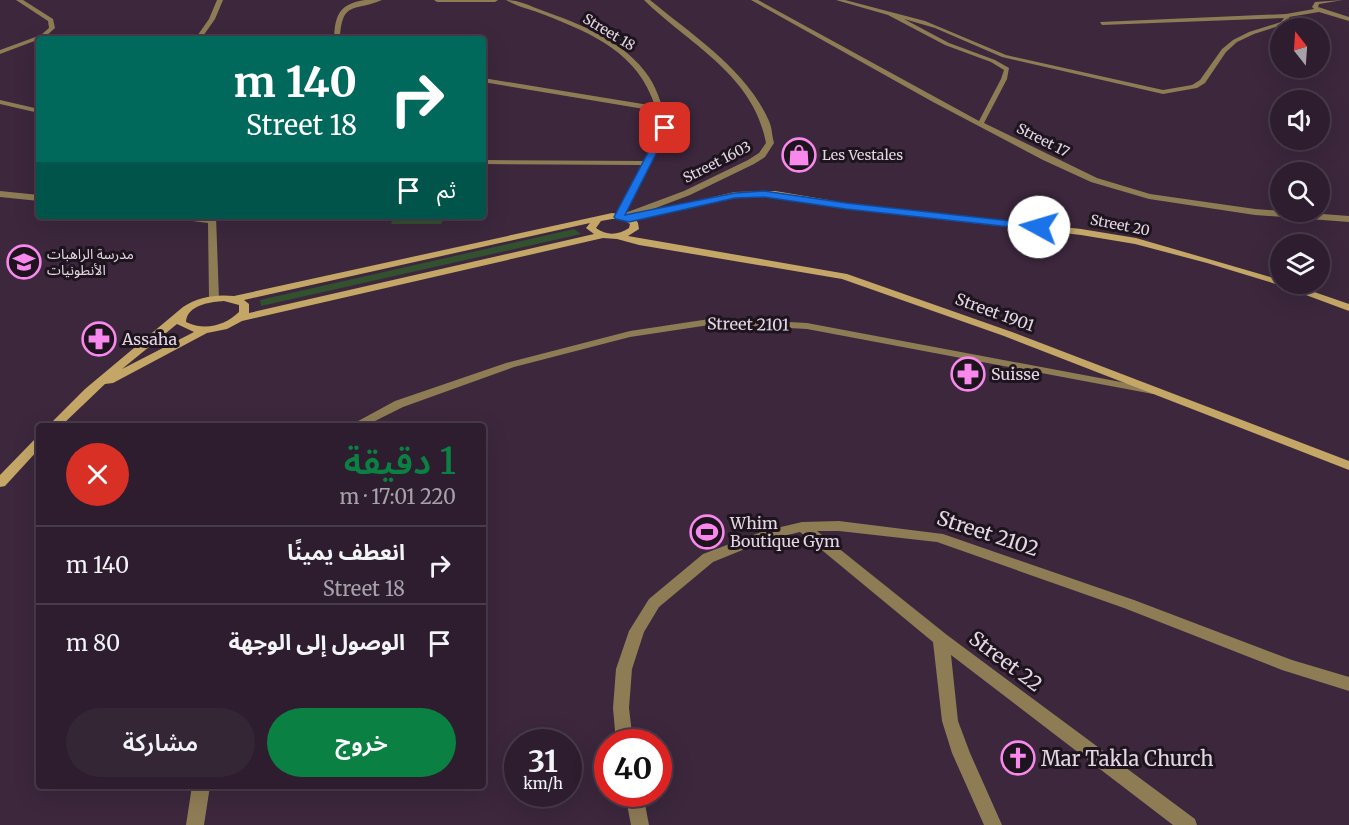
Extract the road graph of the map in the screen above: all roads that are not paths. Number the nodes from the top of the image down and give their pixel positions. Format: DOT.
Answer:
graph roads {
  1 [pos="20,0"];
  2 [pos="220,0"];
  3 [pos="379,0"];
  4 [pos="437,0"];
  5 [pos="495,0"];
  6 [pos="509,0"];
  7 [pos="647,0"];
  8 [pos="754,0"];
  9 [pos="839,0"];
  10 [pos="1340,0"];
  11 [pos="1318,10"];
  12 [pos="896,16"];
  13 [pos="1286,16"];
  14 [pos="1349,19"];
  15 [pos="1102,23"];
  16 [pos="43,36"];
  17 [pos="200,36"];
  18 [pos="338,36"];
  19 [pos="36,39"];
  20 [pos="0,52"];
  21 [pos="486,80"];
  22 [pos="0,102"];
  23 [pos="659,109"];
  24 [pos="36,110"];
  25 [pos="981,123"];
  26 [pos="486,162"];
  27 [pos="645,164"];
  28 [pos="0,195"];
  29 [pos="36,198"];
  30 [pos="624,218"];
  31 [pos="212,219"];
  32 [pos="598,219"];
  33 [pos="1349,219"];
  34 [pos="603,236"];
  35 [pos="617,236"];
  36 [pos="1270,279"];
  37 [pos="1311,294"];
  38 [pos="214,299"];
  39 [pos="234,299"];
  40 [pos="1349,308"];
  41 [pos="182,315"];
  42 [pos="240,318"];
  43 [pos="207,330"];
  44 [pos="89,391"];
  45 [pos="1153,391"];
  46 [pos="57,423"];
  47 [pos="361,423"];
  48 [pos="36,445"];
  49 [pos="1349,466"];
  50 [pos="0,483"];
  51 [pos="802,527"];
  52 [pos="941,639"];
  53 [pos="1349,684"];
  54 [pos="623,729"];
  55 [pos="201,789"];
  56 [pos="637,807"];
  57 [pos="195,825"];
  58 [pos="640,825"];
  59 [pos="993,825"];
  60 [pos="1188,825"];
  1 -- 16 [label="street"];
  2 -- 17 [label="street"];
  3 -- 18 [label="street"];
  4 -- 5 [label="street"];
  6 -- 23 [label="street, Street 18"];
  7 -- 30 [label="street, Street 1603"];
  8 -- 25 [label="street, Street 17"];
  9 -- 12 [label="street"];
  10 -- 11 [label="street"];
  11 -- 13 [label="street"];
  11 -- 14 [label="street"];
  12 -- 13 [label="street"];
  12 -- 25 [label="street"];
  13 -- 15 [label="street"];
  19 -- 20 [label="street"];
  21 -- 23 [label="street"];
  22 -- 24 [label="street"];
  23 -- 27 [label="street, Street 18"];
  25 -- 33 [label="street, Street 17"];
  26 -- 27 [label="street"];
  27 -- 30 [label="street, Street 18"];
  28 -- 29 [label="street"];
  30 -- 32 [label="street, Street 20"];
  30 -- 35 [label="street"];
  30 -- 36 [label="street, Street 20"];
  31 -- 38 [label="street"];
  32 -- 34 [label="street"];
  32 -- 39 [label="street, Street 20"];
  34 -- 35 [label="street, Street 1901"];
  34 -- 42 [label="street, Street 1901"];
  35 -- 45 [label="street, Street 1901"];
  37 -- 40 [label="street, Street 20"];
  38 -- 39 [label="street, Street 20"];
  38 -- 41 [label="street"];
  39 -- 42 [label="street"];
  41 -- 43 [label="street"];
  41 -- 44 [label="street"];
  42 -- 43 [label="street, Street 1901"];
  43 -- 44 [label="street, Street 1901"];
  44 -- 46 [label="street"];
  45 -- 47 [label="street, Street 2101"];
  45 -- 49 [label="street, Street 1901"];
  48 -- 50 [label="street"];
  51 -- 52 [label="street, Street 22"];
  51 -- 53 [label="street, Street 2102"];
  51 -- 54 [label="street, Street 2102"];
  52 -- 59 [label="street"];
  52 -- 60 [label="street, Street 22"];
  55 -- 57 [label="street"];
  56 -- 58 [label="street"];
}
